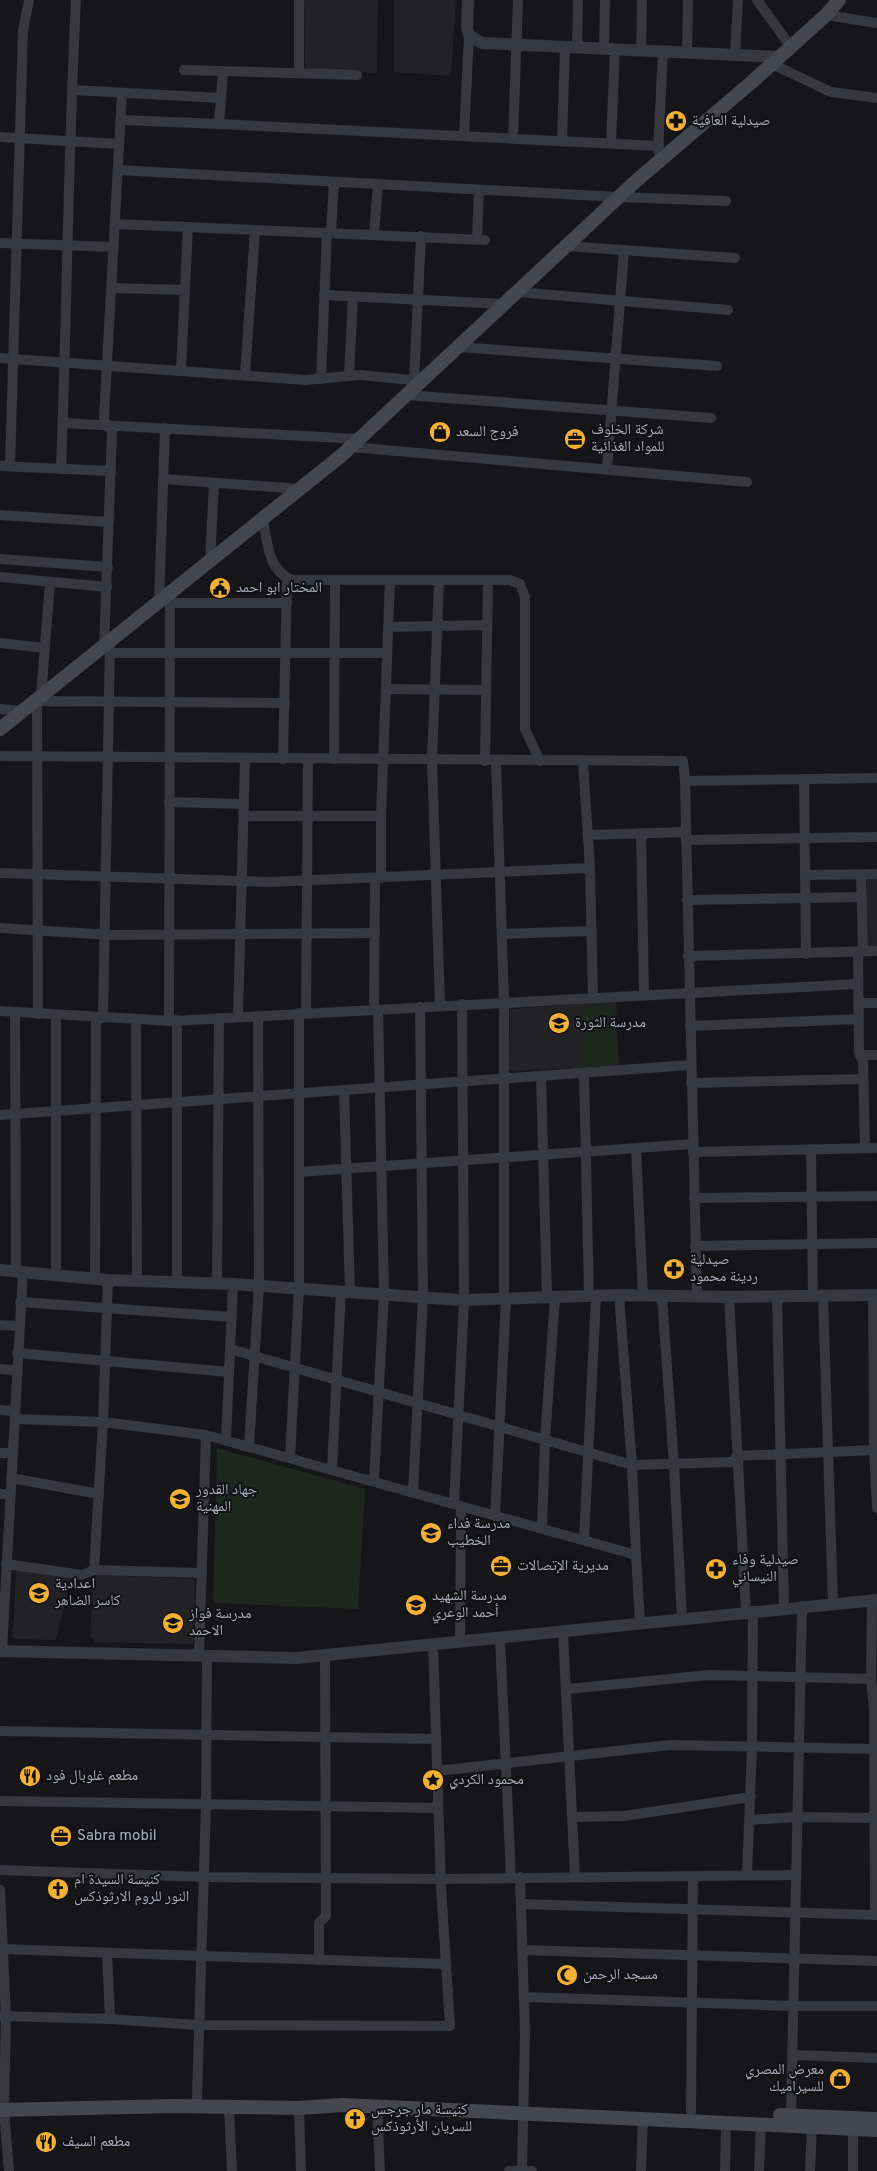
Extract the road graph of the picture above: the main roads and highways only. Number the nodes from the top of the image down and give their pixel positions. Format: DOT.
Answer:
graph roads {
  1 [pos="839,0"];
  2 [pos="0,729"];
  3 [pos="2,2106"];
  4 [pos="524,2110"];
  5 [pos="877,2119"];
  6 [pos="877,2130"];
  1 -- 2 [label="main road"];
  3 -- 4 [label="main road"];
  3 -- 4 [label="main road"];
  4 -- 5 [label="main road"];
  4 -- 6 [label="main road"];
}
